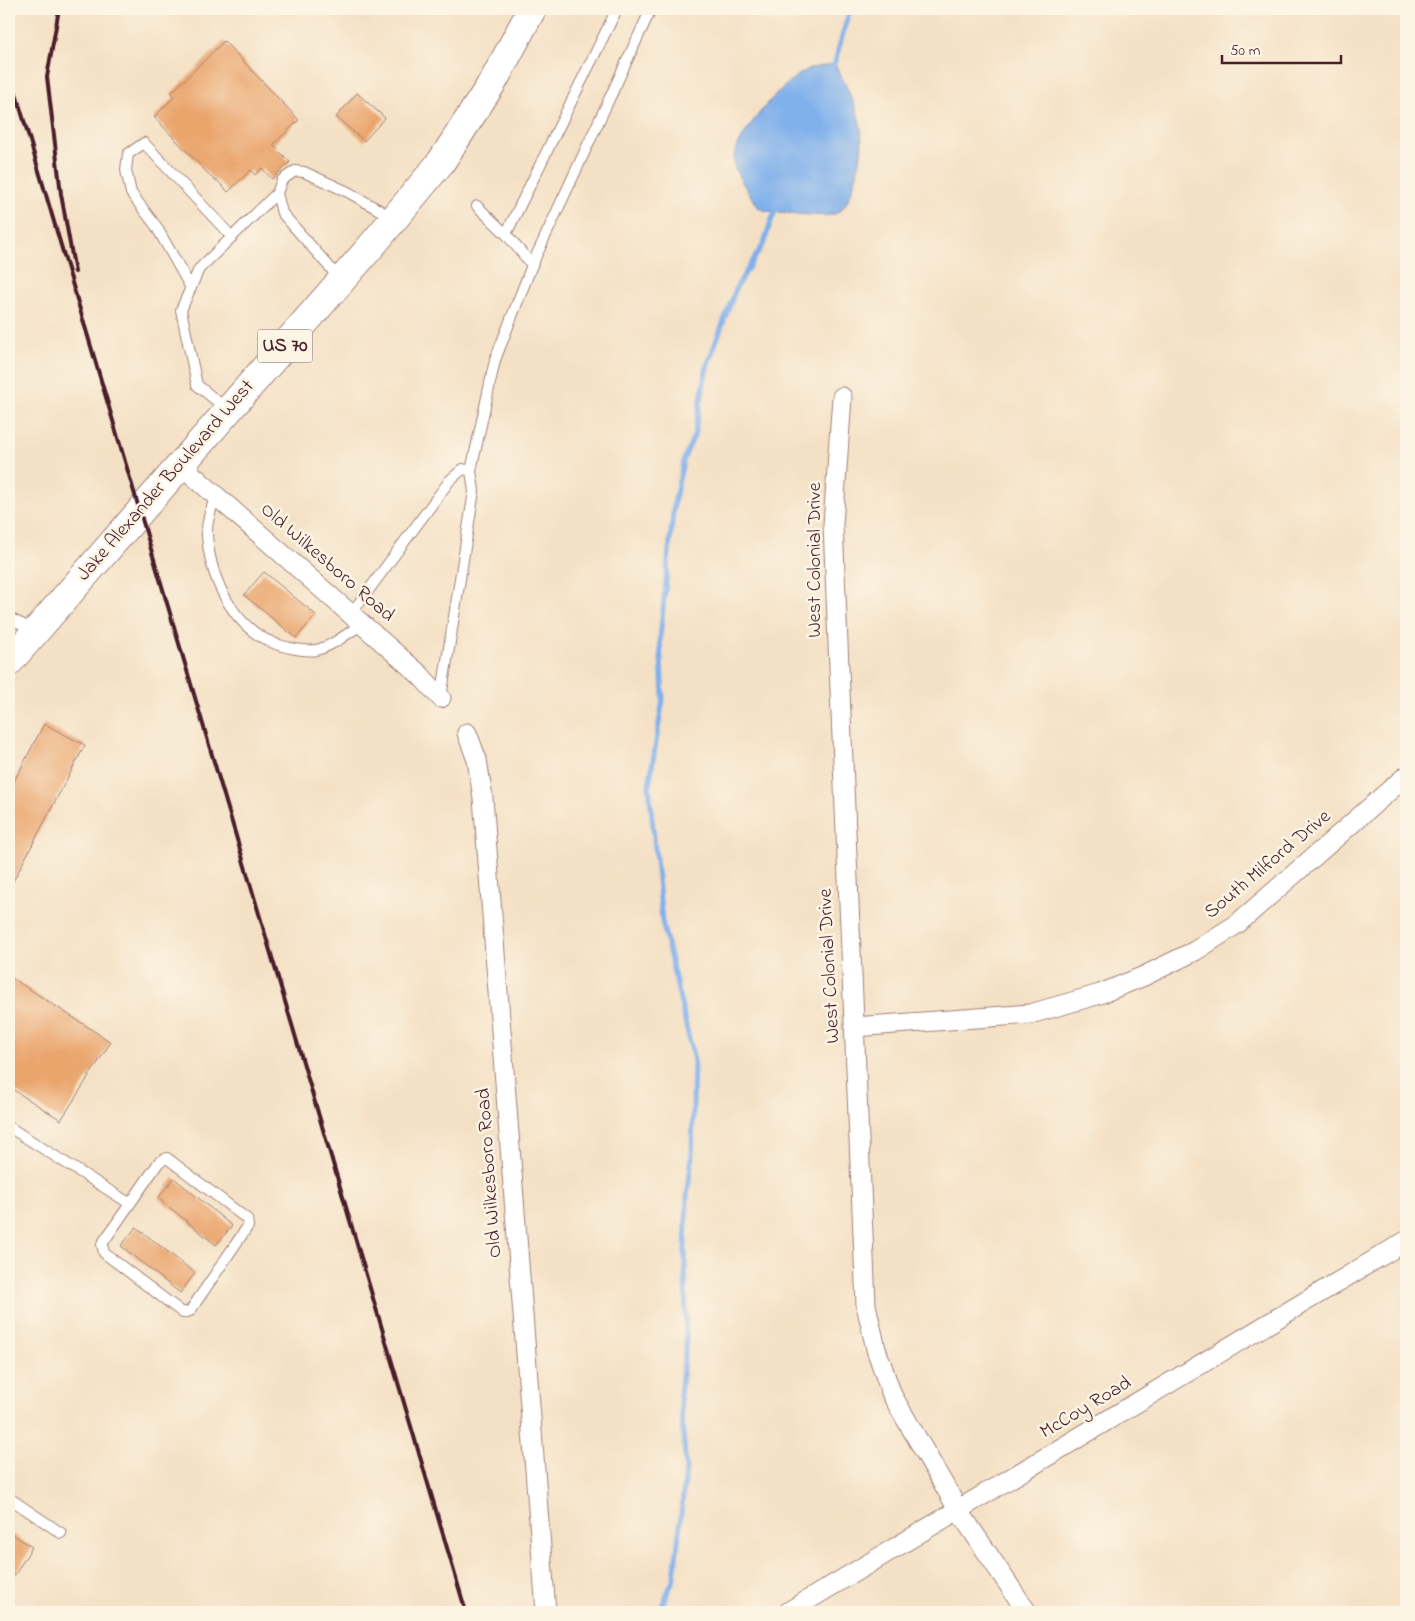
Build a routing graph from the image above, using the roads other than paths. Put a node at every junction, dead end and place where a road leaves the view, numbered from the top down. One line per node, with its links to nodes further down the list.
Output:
1 (532, 9): 6 (highway, Jake Alexander Boulevard West / US 70)
2 (616, 9): 7 (lane)
3 (651, 9): 9 (lane)
4 (277, 193): 6 (lane); 8 (lane); 10 (lane)
5 (478, 206): 7 (lane)
6 (394, 219): 10 (highway, Jake Alexander Boulevard West / US 70)
7 (506, 234): 9 (lane)
8 (232, 237): 11 (lane); 11 (lane)
9 (532, 265): 15 (lane)
10 (342, 280): 13 (highway, Jake Alexander Boulevard West / US 70)
11 (191, 288): 13 (lane)
12 (842, 396): 24 (street, West Colonial Drive)
13 (228, 410): 14 (highway, Jake Alexander Boulevard West / US 70)
14 (181, 465): 16 (street, Old Wilkesboro Road); 19 (highway, Jake Alexander Boulevard West / US 70)
15 (471, 472): 18 (lane); 21 (lane)
16 (216, 496): 18 (street, Old Wilkesboro Road); 18 (lane)
17 (9, 618): 19 (lane)
18 (357, 619): 21 (street, Old Wilkesboro Road)
19 (35, 630): 20 (highway, Jake Alexander Boulevard West / US 70)
20 (9, 662)
21 (441, 698)
22 (467, 733): 31 (street, Old Wilkesboro Road)
23 (1406, 776): 24 (street, South Milford Drive)
24 (855, 1027): 29 (street, West Colonial Drive)
25 (9, 1127): 26 (lane)
26 (129, 1203): 26 (lane)
27 (1406, 1241): 29 (street, McCoy Road)
28 (9, 1498): 30 (lane)
29 (959, 1511): 32 (street, McCoy Road); 33 (street, West Colonial Drive)
30 (61, 1533)
31 (546, 1612)
32 (788, 1612)
33 (1027, 1612)

